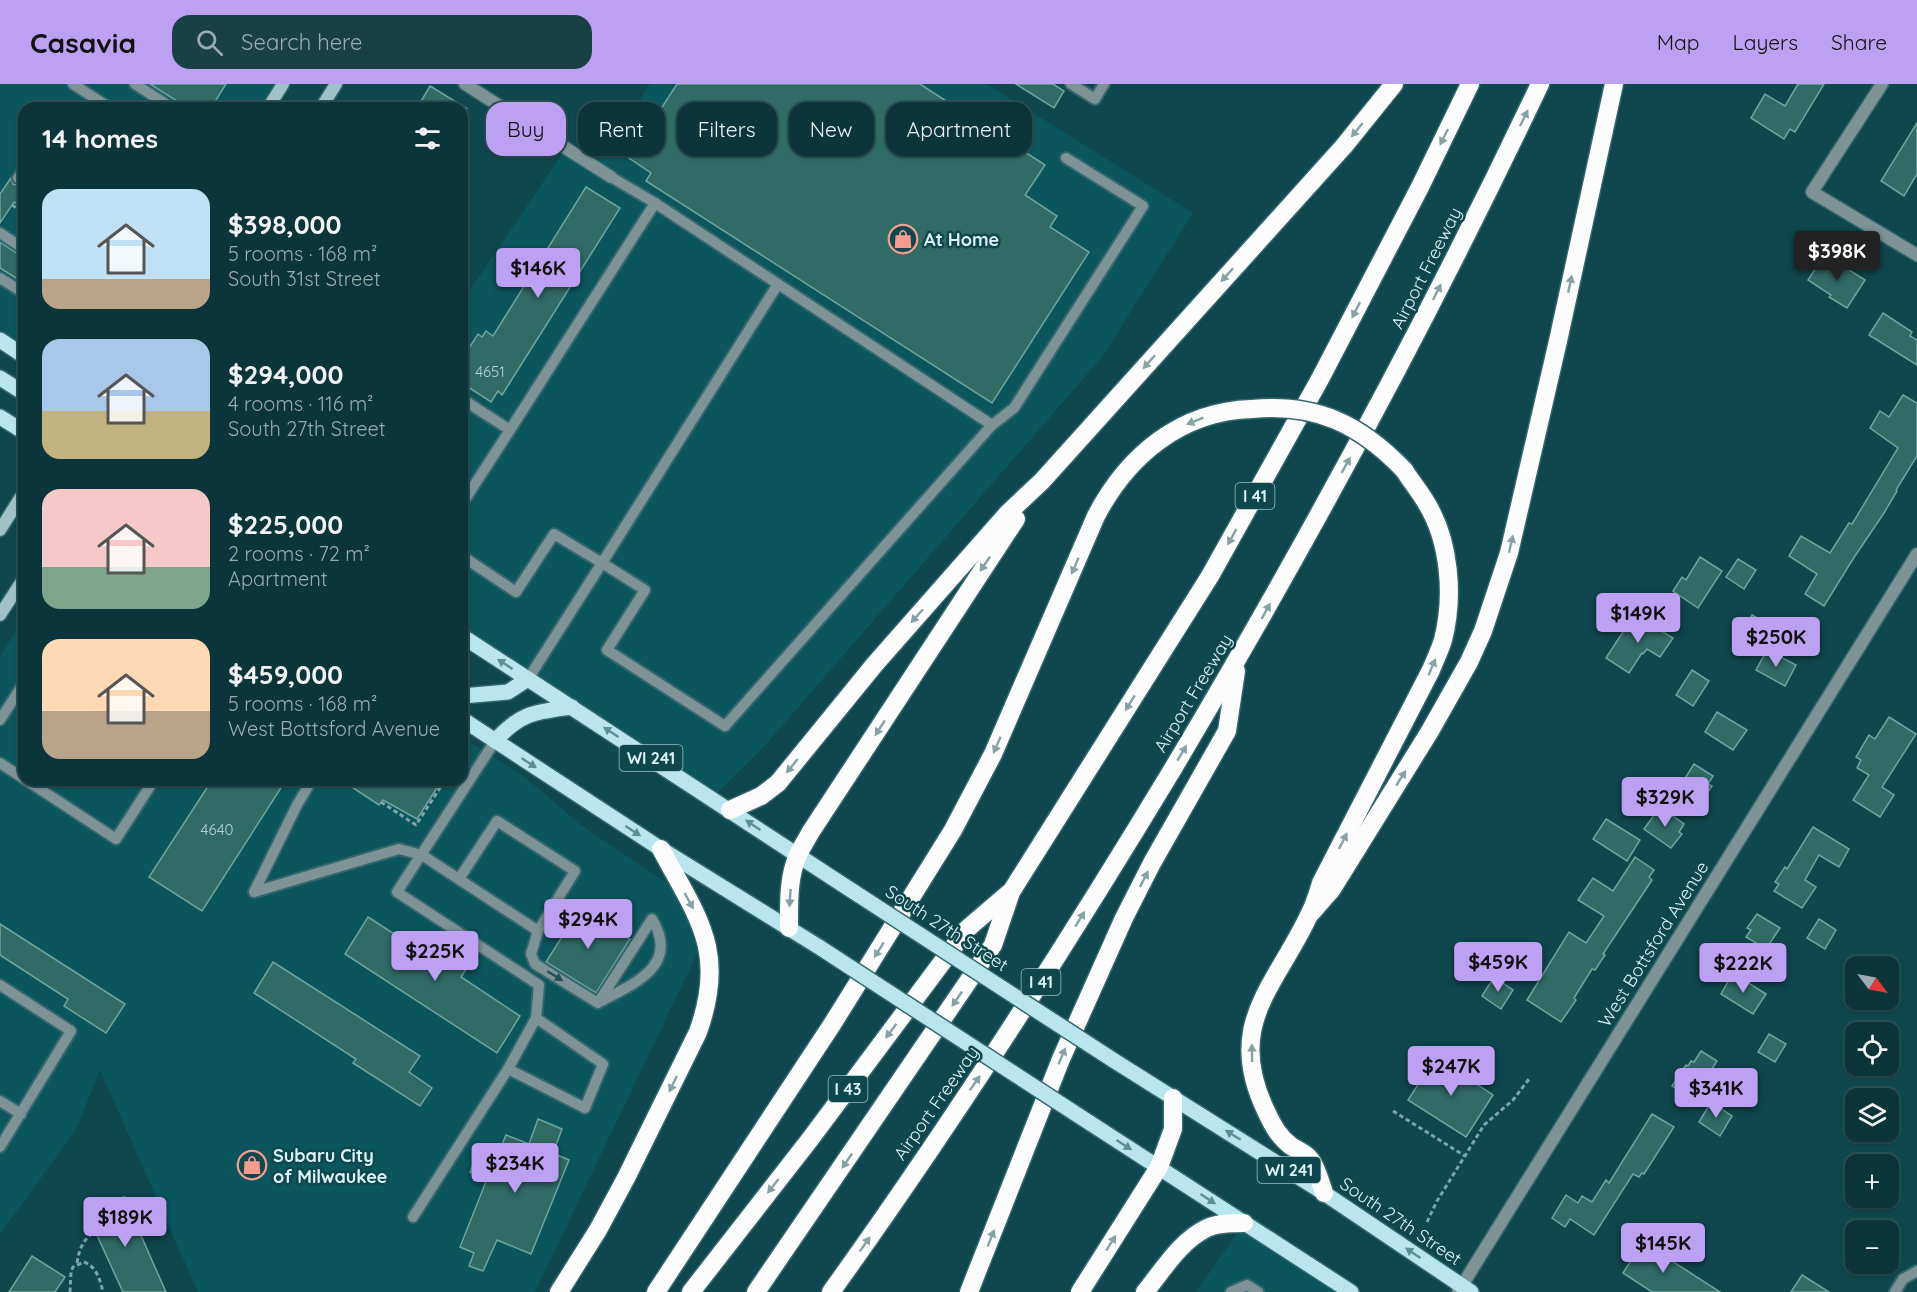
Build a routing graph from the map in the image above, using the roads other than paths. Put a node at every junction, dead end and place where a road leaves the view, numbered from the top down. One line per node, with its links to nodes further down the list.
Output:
1 (73, 84): 13 (lane)
2 (135, 84): 14 (lane)
3 (283, 84): 15 (main road)
4 (336, 84): 16 (main road)
5 (465, 84): 18 (street)
6 (1071, 84): 7 (lane)
7 (1104, 84)
8 (1394, 84): 35 (highway, one-way to 35)
9 (1470, 84): 65 (highway, I 41, one-way to 65)
10 (1540, 84): 45 (highway, Airport Freeway / I 41, one-way to 10)
11 (1614, 84): 66 (highway, one-way to 11)
12 (1882, 84): 22 (street)
13 (102, 102)
14 (163, 102)
15 (272, 102)
16 (325, 102)
17 (1066, 158): 32 (lane)
18 (611, 177): 19 (lane)
19 (655, 203): 24 (lane); 34 (lane)
20 (0, 233): 21 (lane)
21 (18, 245)
22 (1917, 255)
23 (0, 278): 25 (lane)
24 (778, 284): 32 (lane); 41 (lane)
25 (18, 289)
26 (0, 339): 27 (main road)
27 (18, 352)
28 (0, 378): 29 (main road)
29 (18, 389)
30 (468, 403): 34 (lane)
31 (0, 417): 33 (main road)
32 (992, 425): 41 (lane)
33 (18, 428)
34 (510, 430): 36 (lane)
35 (1042, 481): 60 (highway, one-way to 60); 63 (highway, one-way to 63)
36 (468, 495)
37 (18, 502): 38 (main road)
38 (0, 530)
39 (1917, 554): 83 (street, West Bottsford Avenue)
40 (468, 560): 41 (lane)
41 (602, 563): 46 (lane)
42 (18, 587): 43 (main road)
43 (0, 615)
44 (468, 640): 46 (main road, South 27th Street / WI 241, one-way to 44)
45 (1237, 662): 89 (highway, Airport Freeway / I 41, one-way to 45); 90 (highway, one-way to 45)
46 (528, 679): 48 (main road); 49 (main road, South 27th Street / WI 241)
47 (18, 693): 50 (lane)
48 (468, 696)
49 (572, 707): 52 (main road); 60 (main road, South 27th Street / WI 241, one-way to 49)
50 (0, 720)
51 (468, 723): 52 (main road)
52 (495, 741): 55 (lane); 61 (main road, one-way to 61)
53 (0, 763): 54 (lane)
54 (18, 776)
55 (468, 783)
56 (34, 786): 57 (lane)
57 (150, 786)
58 (308, 786): 62 (lane)
59 (466, 786): 62 (lane)
60 (730, 810): 63 (main road, South 27th Street / WI 241, one-way to 60)
61 (661, 849): 67 (main road); 81 (highway, one-way to 81)
62 (422, 855): 64 (lane); 71 (lane)
63 (798, 856): 67 (highway, one-way to 67); 73 (main road, South 27th Street / WI 241, bridge)
64 (459, 879): 68 (lane); 68 (lane)
65 (1011, 892): 87 (highway, I 43, one-way to 87); 88 (highway, I 41, one-way to 88)
66 (1311, 913): 78 (highway, one-way to 66); 86 (highway, one-way to 86, bridge)
67 (789, 928): 77 (main road, one-way to 77, bridge)
68 (538, 931): 70 (lane, one-way to 70)
69 (0, 985): 75 (lane)
70 (598, 1003): 70 (lane)
71 (536, 1018): 72 (lane); 72 (lane)
72 (508, 1070): 79 (lane)
73 (1173, 1098): 77 (highway); 78 (main road, South 27th Street / WI 241, one-way to 73)
74 (0, 1101): 75 (lane)
75 (21, 1114): 76 (lane)
76 (0, 1147)
77 (1159, 1167): 80 (main road, one-way to 80); 91 (highway, one-way to 77)
78 (1324, 1193): 83 (main road, South 27th Street / WI 241, one-way to 78)
79 (413, 1217)
80 (1244, 1223): 92 (highway); 95 (main road)
81 (598, 1230): 84 (highway); 85 (highway)
82 (1917, 1271): 96 (lane)
83 (1464, 1290)
84 (559, 1292)
85 (573, 1292)
86 (656, 1292)
87 (691, 1292)
88 (756, 1292)
89 (831, 1292)
90 (969, 1292)
91 (1080, 1292)
92 (1145, 1292)
93 (1231, 1292): 94 (lane)
94 (1258, 1292)
95 (1351, 1292)
96 (1895, 1292)

